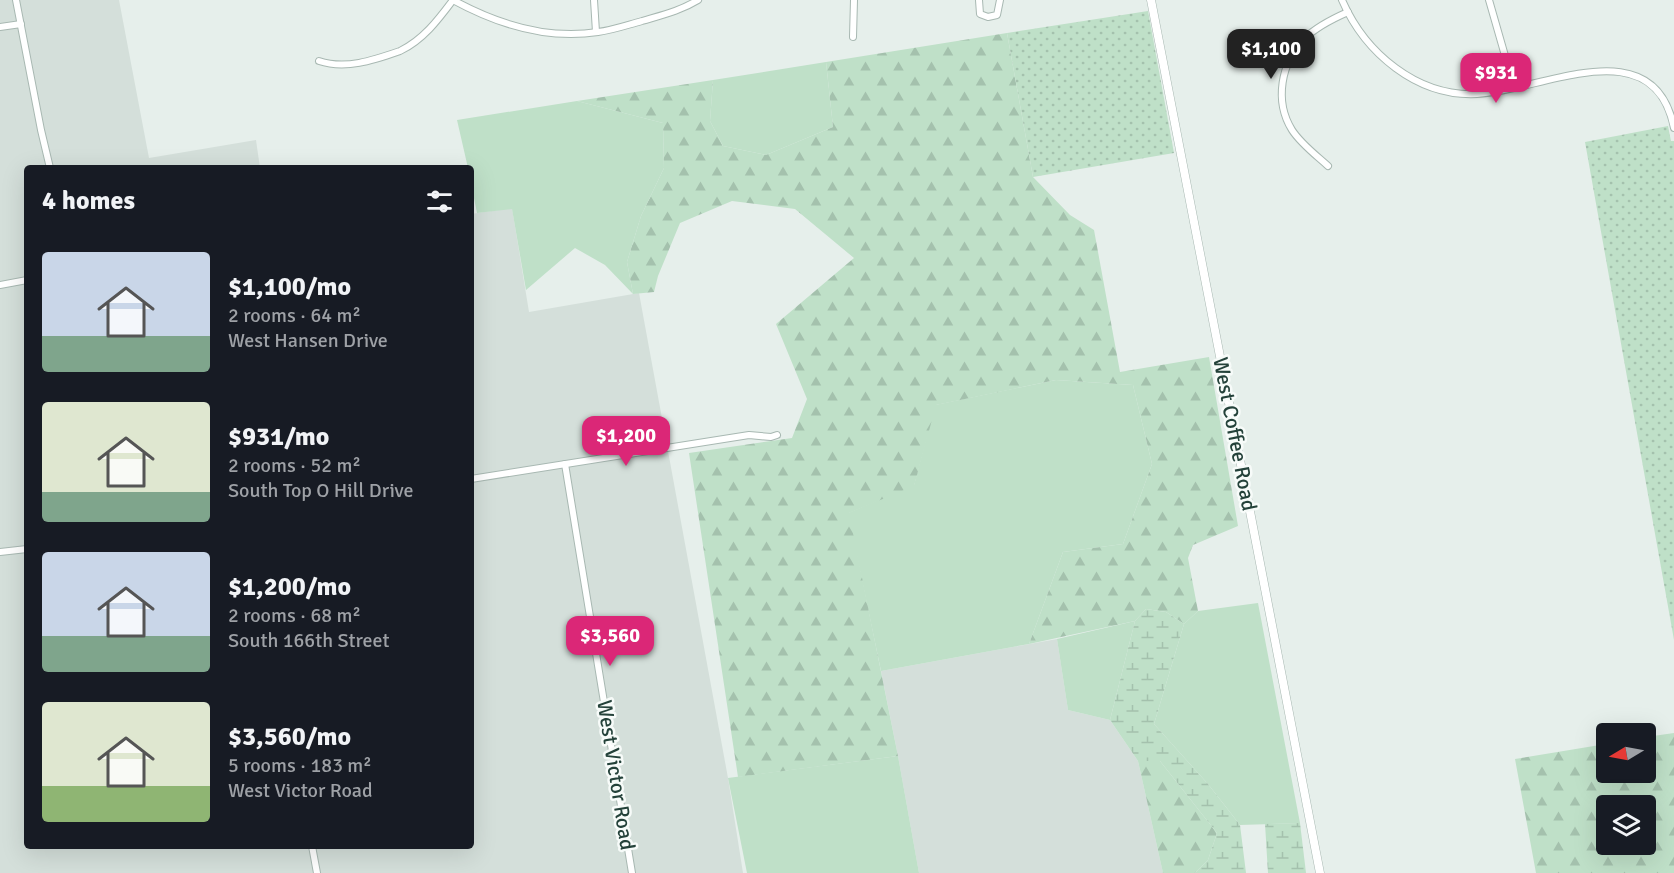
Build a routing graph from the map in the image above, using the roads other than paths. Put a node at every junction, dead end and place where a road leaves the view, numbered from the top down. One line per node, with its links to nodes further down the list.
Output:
1 (16, 0): 12 (street)
2 (453, 0): 14 (street); 16 (street)
3 (594, 0): 14 (street)
4 (698, 0): 14 (street)
5 (854, 0): 15 (street)
6 (979, 0): 7 (street)
7 (1000, 0)
8 (1151, 0): 29 (street, West Coffee Road)
9 (1342, 0): 11 (street)
10 (1489, 0): 17 (street)
11 (1348, 12): 17 (street); 20 (street)
12 (21, 24): 13 (street); 19 (street)
13 (0, 27)
14 (596, 32)
15 (853, 37)
16 (319, 61)
17 (1514, 87): 18 (street)
18 (1674, 128)
19 (49, 165)
20 (1328, 166)
21 (24, 281): 22 (street)
22 (0, 285)
23 (777, 435): 24 (street)
24 (565, 464): 25 (street); 31 (street, West Victor Road)
25 (474, 479)
26 (24, 549): 27 (street)
27 (0, 552)
28 (313, 849): 30 (street)
29 (1318, 871)
30 (317, 873)
31 (632, 873)

